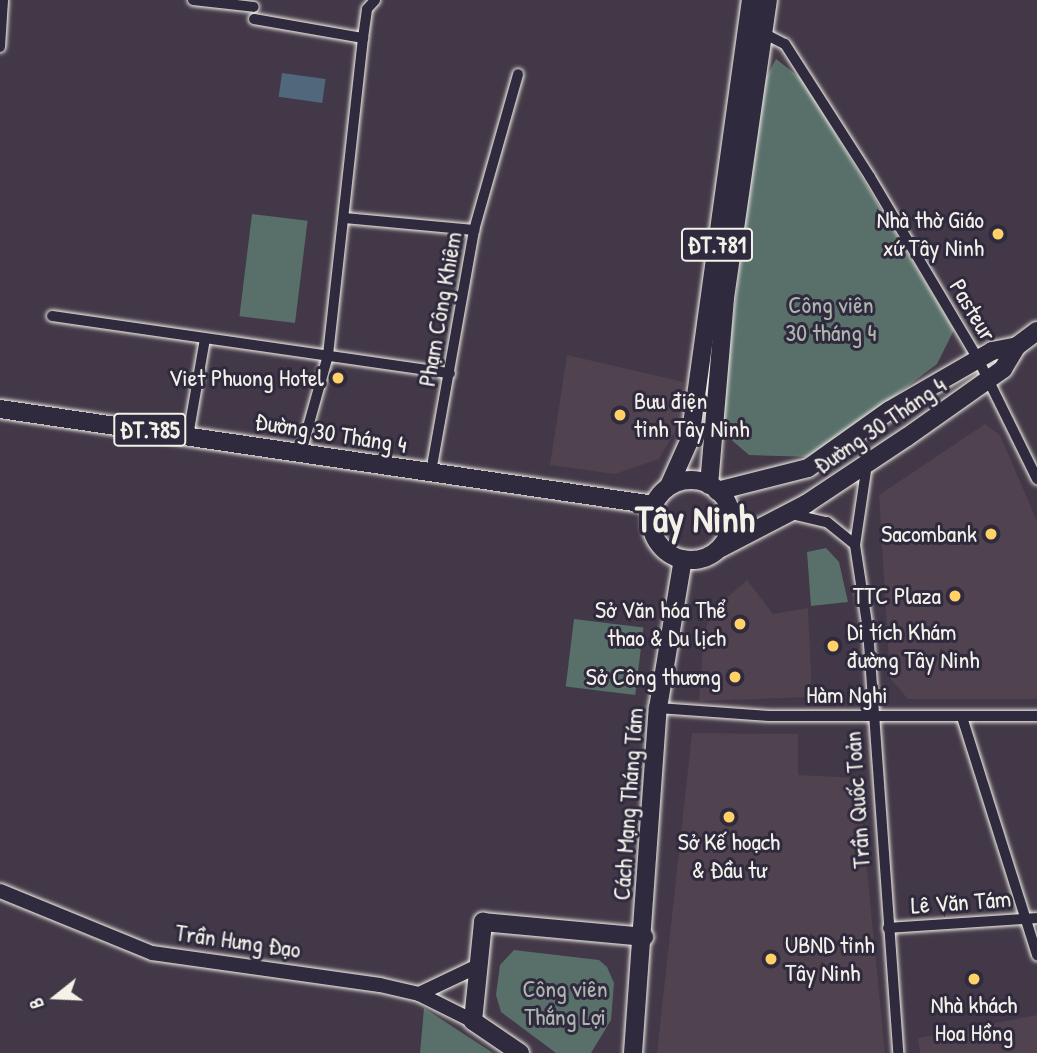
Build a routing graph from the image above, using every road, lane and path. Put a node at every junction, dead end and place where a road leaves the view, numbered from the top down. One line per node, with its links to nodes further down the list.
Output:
1 (3, 0): 10 (street)
2 (193, 0): 6 (street)
3 (375, 0): 9 (street)
4 (751, 0): 8 (main road, ĐT.781)
5 (768, 0): 8 (main road, ĐT.781)
6 (254, 6)
7 (254, 19): 9 (street)
8 (756, 33): 19 (street, Pasteur); 28 (main road, ĐT.781); 29 (main road, ĐT.781)
9 (363, 38): 12 (street)
10 (0, 47)
11 (519, 74): 13 (street, Phạm Công Khiêm)
12 (344, 218): 13 (street); 18 (street)
13 (474, 230): 20 (street, Phạm Công Khiêm)
14 (52, 316): 16 (street)
15 (1037, 331): 17 (main road, Đường 30 Tháng 4)
16 (205, 339): 18 (street); 23 (street)
17 (1017, 346): 19 (main road, Đường 30 Tháng 4); 21 (main road, Đường 30 Tháng 4)
18 (328, 355): 20 (street); 24 (street)
19 (978, 359): 21 (street, Pasteur); 29 (main road, Đường 30 Tháng 4)
20 (450, 373): 26 (street, Phạm Công Khiêm)
21 (989, 380): 25 (main road, Đường 30 Tháng 4); 27 (street, Pasteur)
22 (0, 409): 23 (main road, Đường 30 Tháng 4 / ĐT.785)
23 (188, 436): 24 (main road, Đường 30 Tháng 4 / ĐT.785)
24 (301, 452): 26 (main road, Đường 30 Tháng 4 / ĐT.785)
25 (867, 464): 31 (main road, Đường 30 Tháng 4); 32 (street, Trần Quốc Toản)
26 (431, 472): 30 (main road, Đường 30 Tháng 4 / ĐT.785)
27 (1037, 480)
28 (669, 486): 29 (main road); 30 (main road)
29 (713, 488): 33 (main road)
30 (654, 505): 34 (main road)
31 (789, 513): 32 (street); 33 (main road, Đường 30 Tháng 4)
32 (855, 545): 36 (street, Trần Quốc Toản)
33 (721, 548): 34 (main road)
34 (683, 559): 35 (main road, Cách Mạng Tháng Tám)
35 (657, 708): 36 (street, Hàm Nghi); 42 (main road, Cách Mạng Tháng Tám)
36 (872, 716): 38 (street, Hàm Nghi); 41 (street, Trần Quốc Toản)
37 (1037, 716): 38 (street, Hàm Nghi)
38 (962, 717): 40 (street)
39 (0, 891): 45 (street, Trần Hưng Đạo)
40 (1032, 918): 41 (street, Lê Văn Tám); 43 (street)
41 (888, 928): 49 (street, Trần Quốc Toản)
42 (644, 937): 44 (main road); 48 (main road, Cách Mạng Tháng Tám)
43 (1037, 954)
44 (478, 966): 45 (street); 46 (main road)
45 (419, 994): 46 (street, Trần Hưng Đạo)
46 (473, 1021): 47 (main road, Trần Hưng Đạo)
47 (520, 1053)
48 (633, 1053)
49 (898, 1053)

